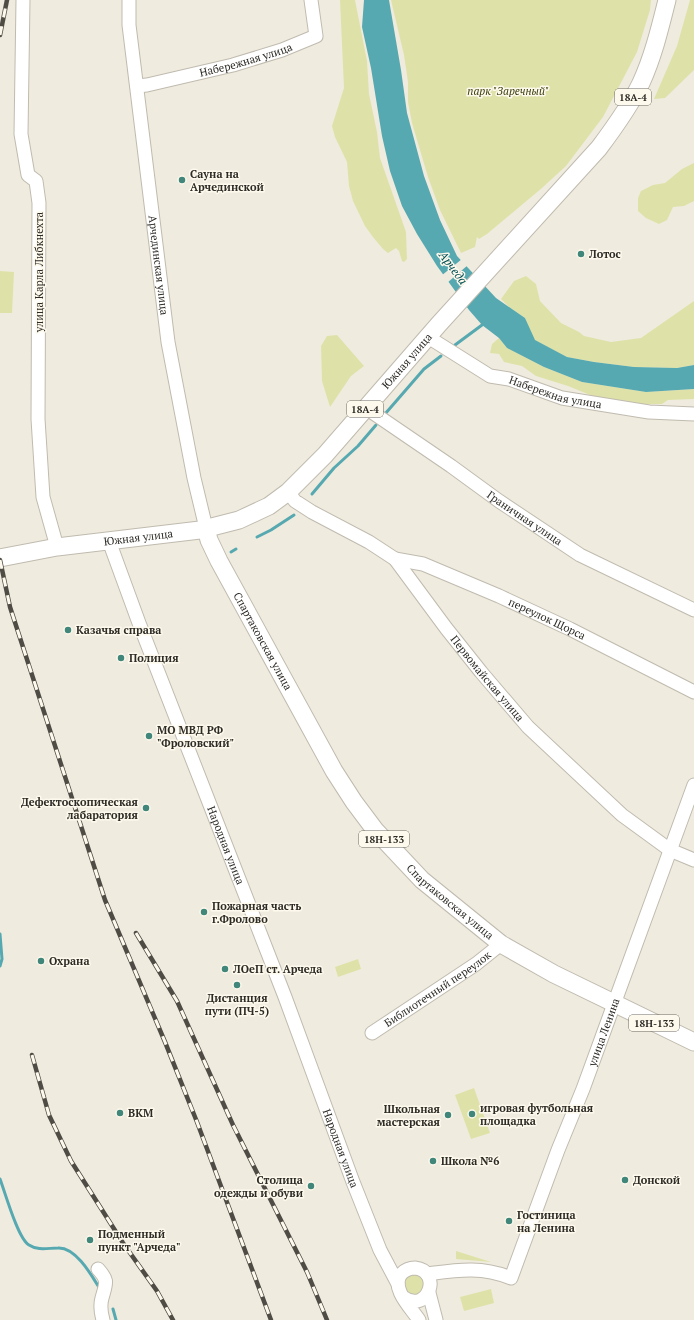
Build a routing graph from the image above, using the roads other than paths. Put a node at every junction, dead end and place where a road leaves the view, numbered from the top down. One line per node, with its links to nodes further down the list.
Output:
1 (23, 0): 12 (street, улица Карла Либкнехта)
2 (129, 0): 5 (street, Арчединская улица)
3 (311, 0): 5 (street, Набережная улица)
4 (667, 0): 6 (main road, Южная улица / 18А-4)
5 (137, 86): 10 (street, Арчединская улица)
6 (428, 338): 7 (main road, Южная улица / 18А-4); 8 (street, Набережная улица)
7 (366, 408): 9 (main road, Южная улица / 18А-4); 15 (street, Граничная улица)
8 (694, 414)
9 (288, 492): 10 (main road, Южная улица / 18А-4); 14 (street, Первомайская улица)
10 (206, 528): 11 (main road, Южная улица / 18А-4); 20 (main road, Спартаковская улица / 18Н-133)
11 (109, 541): 12 (main road, Южная улица / 18А-4); 24 (street, Народная улица)
12 (57, 547): 13 (main road, Южная улица / 18А-4)
13 (0, 558)
14 (395, 559): 16 (street, переулок Щорса); 18 (street, Первомайская улица)
15 (694, 610)
16 (694, 692)
17 (694, 785): 18 (street, улица Ленина)
18 (670, 850): 19 (street, Первомайская улица); 21 (street, улица Ленина)
19 (694, 860)
20 (501, 944): 21 (main road, Спартаковская улица / 18Н-133); 22 (street, Библиотечный переулок)
21 (613, 1004): 23 (main road, Спартаковская улица / 18Н-133); 27 (street, улица Ленина)
22 (372, 1033)
23 (694, 1042)
24 (380, 1250): 25 (street); 28 (street, Народная улица)
25 (413, 1268): 27 (street); 28 (street)
26 (98, 1269): 31 (street)
27 (427, 1274): 29 (street)
28 (398, 1284): 30 (street)
29 (429, 1293): 30 (street); 33 (street)
30 (403, 1297): 32 (street)
31 (103, 1320)
32 (419, 1320)
33 (436, 1320)

